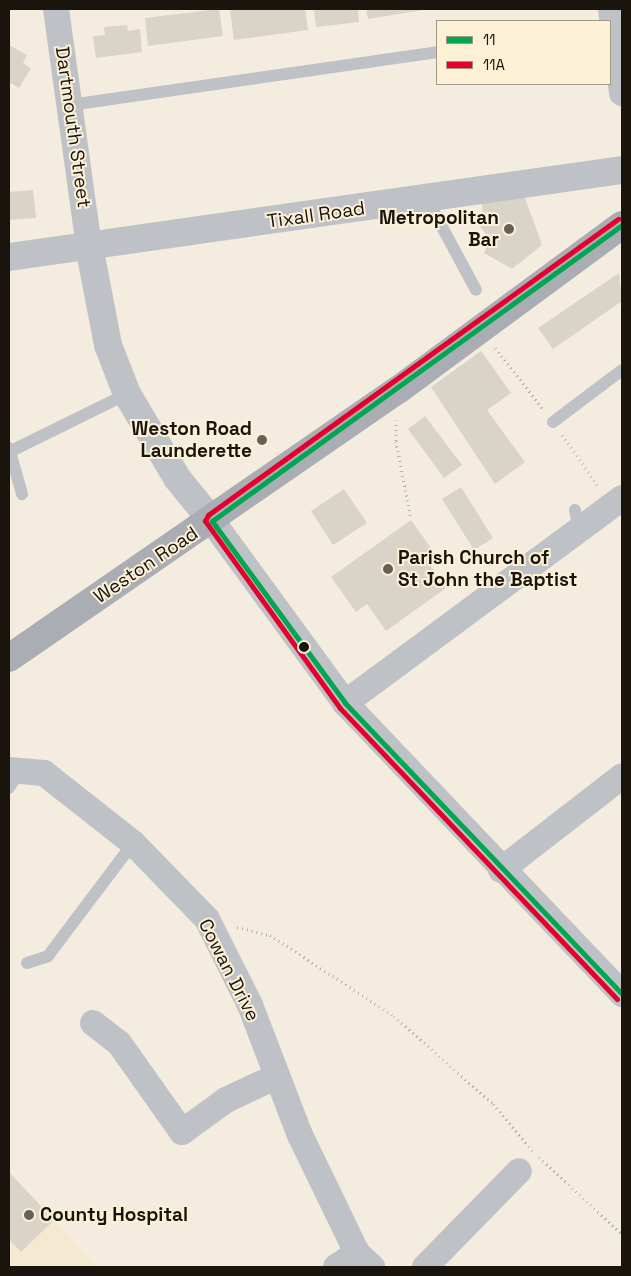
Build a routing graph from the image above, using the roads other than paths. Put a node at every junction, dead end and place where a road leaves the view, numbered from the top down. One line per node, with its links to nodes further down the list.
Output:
1 (56, 9): 5 (street, Dartmouth Street)
2 (611, 21): 4 (street)
3 (436, 52): 5 (lane)
4 (622, 92)
5 (70, 105): 9 (street, Dartmouth Street)
6 (622, 170): 7 (street, Tixall Road)
7 (427, 200): 9 (street, Tixall Road); 11 (lane)
8 (622, 225): 18 (highway, Weston Road)
9 (89, 246): 10 (street, Tixall Road); 13 (street)
10 (9, 257)
11 (476, 290)
12 (622, 370): 14 (lane)
13 (127, 394): 15 (lane); 18 (street)
14 (553, 422)
15 (9, 450): 16 (lane)
16 (22, 494)
17 (622, 498): 20 (street)
18 (212, 520): 19 (highway, Weston Road); 20 (street)
19 (9, 658)
20 (344, 703): 24 (street)
21 (12, 776): 23 (street, Cowan Drive)
22 (622, 776): 24 (street)
23 (133, 843): 25 (lane); 28 (street, Cowan Drive)
24 (502, 870): 26 (street)
25 (27, 963)
26 (622, 994)
27 (92, 1023): 28 (street)
28 (277, 1076): 30 (street, Cowan Drive)
29 (519, 1171): 31 (street)
30 (355, 1263)
31 (425, 1267)

